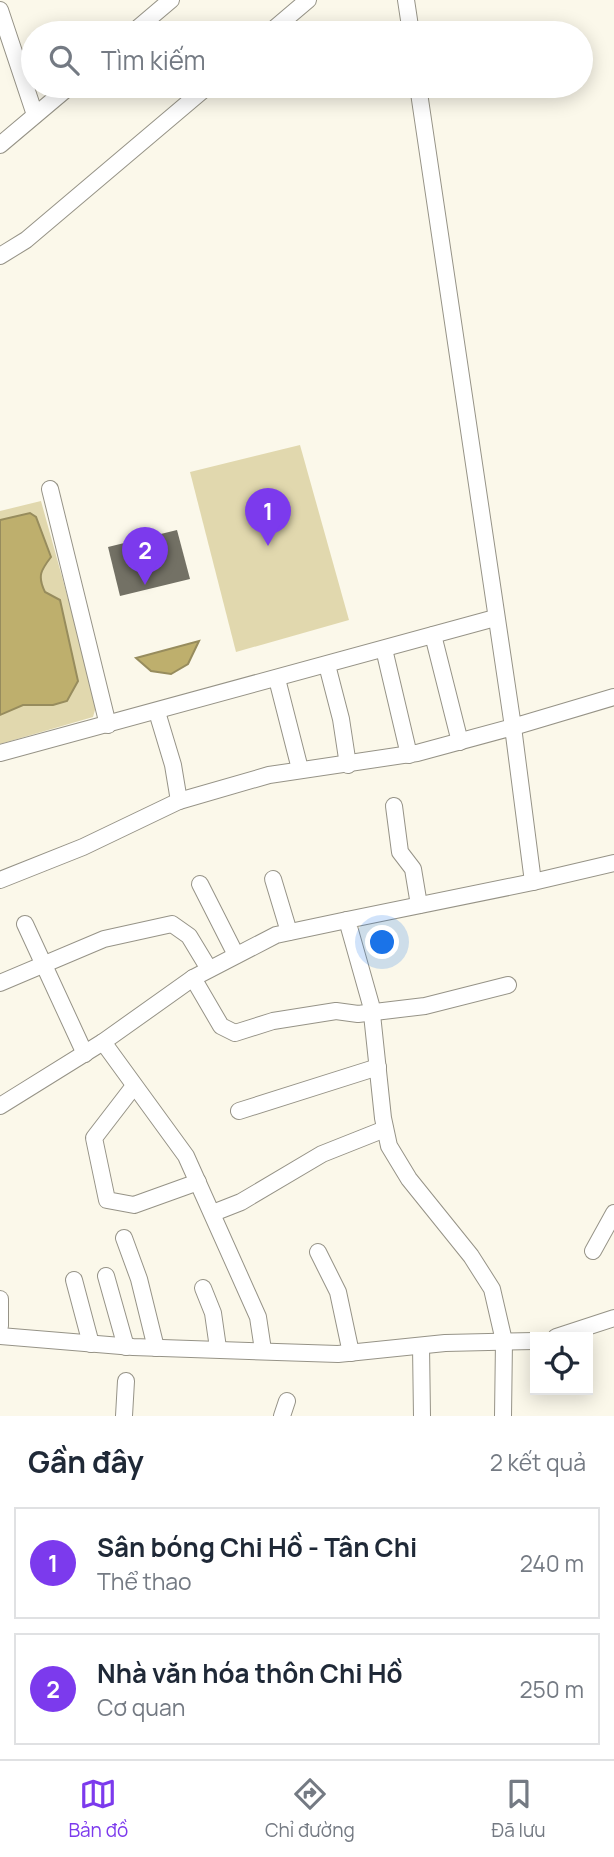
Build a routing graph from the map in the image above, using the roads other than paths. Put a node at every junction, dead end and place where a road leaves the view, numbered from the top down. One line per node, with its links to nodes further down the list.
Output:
1 (171, 0): 5 (street)
2 (308, 0): 6 (street)
3 (406, 0): 7 (street)
4 (0, 10): 8 (street)
5 (146, 21)
6 (283, 21)
7 (409, 21)
8 (21, 73)
9 (29, 98): 13 (street)
10 (56, 98): 13 (street)
11 (194, 98): 15 (street)
12 (420, 98): 17 (street)
13 (35, 115): 14 (street)
14 (0, 145)
15 (0, 256)
16 (50, 489): 24 (street)
17 (495, 618): 18 (street); 25 (street)
18 (433, 635): 19 (street); 26 (street)
19 (384, 649): 20 (street); 28 (street)
20 (327, 665): 21 (street); 29 (street)
21 (277, 679): 23 (street); 30 (street)
22 (614, 697): 25 (street)
23 (157, 712): 24 (street); 31 (street)
24 (108, 725): 27 (street)
25 (513, 727): 26 (street); 36 (street)
26 (460, 742): 28 (street)
27 (0, 754)
28 (409, 755): 29 (street)
29 (348, 765): 30 (street)
30 (300, 769): 31 (street)
31 (179, 801): 35 (street)
32 (394, 806): 38 (street)
33 (614, 863): 36 (street)
34 (273, 879): 41 (street)
35 (0, 880)
36 (533, 882): 38 (street)
37 (200, 884): 42 (street)
38 (419, 905): 39 (street)
39 (347, 920): 41 (street); 48 (street)
40 (25, 924): 43 (street)
41 (289, 932): 42 (street)
42 (236, 956): 44 (street)
43 (44, 965): 44 (street); 46 (street); 50 (street)
44 (209, 969): 45 (street)
45 (193, 978): 48 (street); 49 (street)
46 (0, 983)
47 (508, 985): 48 (street)
48 (372, 1013): 51 (street)
49 (103, 1042): 50 (street); 52 (street)
50 (85, 1054): 53 (street)
51 (378, 1067): 54 (street); 55 (street)
52 (134, 1086): 56 (street); 56 (street)
53 (0, 1106)
54 (239, 1111)
55 (385, 1129): 57 (street); 71 (street)
56 (198, 1182): 57 (street)
57 (213, 1213): 77 (street)
58 (614, 1213): 60 (street)
59 (124, 1238): 75 (street)
60 (593, 1251)
61 (318, 1252): 78 (street)
62 (106, 1276): 74 (street)
63 (74, 1280): 72 (street)
64 (203, 1288): 76 (street)
65 (0, 1299): 67 (street)
66 (614, 1318): 68 (street)
67 (0, 1326)
68 (571, 1332)
69 (0, 1336): 72 (street)
70 (530, 1341): 71 (street)
71 (504, 1342): 73 (street); 82 (street)
72 (91, 1344): 74 (street)
73 (421, 1346): 78 (street); 81 (street)
74 (126, 1347): 75 (street)
75 (156, 1348): 76 (street)
76 (218, 1348): 77 (street)
77 (263, 1350): 78 (street)
78 (351, 1353)
79 (126, 1381): 80 (street)
80 (124, 1416)
81 (422, 1416)
82 (503, 1416)

